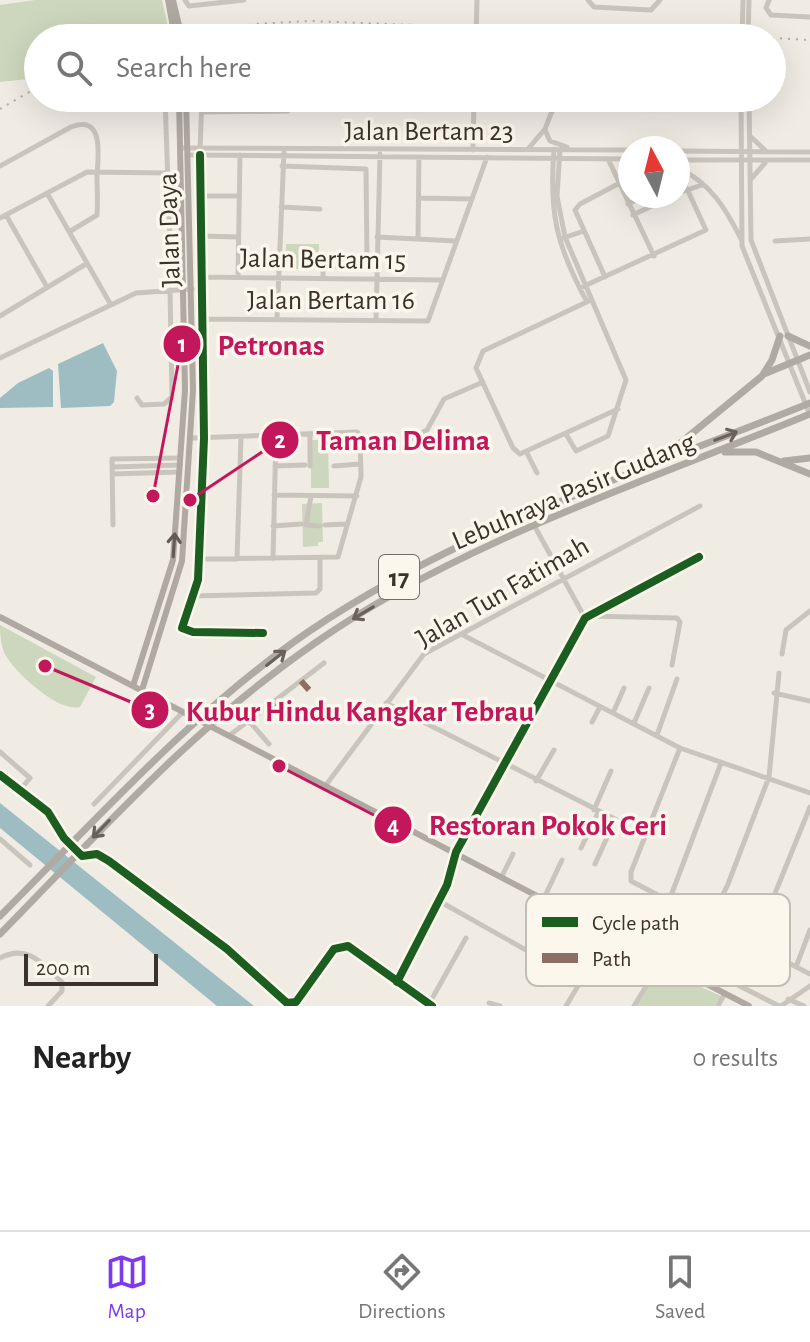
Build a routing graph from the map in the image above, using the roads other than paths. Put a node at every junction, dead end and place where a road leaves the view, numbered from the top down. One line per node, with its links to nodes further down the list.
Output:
1 (171, 0): 12 (main road)
2 (185, 0): 9 (street)
3 (244, 0): 9 (street)
4 (477, 0): 13 (street)
5 (660, 0): 10 (street)
6 (743, 0): 14 (street)
7 (749, 0): 15 (street)
8 (769, 0): 11 (street)
9 (231, 1)
10 (588, 2)
11 (810, 17)
12 (176, 22)
13 (477, 24)
14 (745, 24)
15 (745, 24)
16 (166, 112): 57 (street)
17 (180, 112): 32 (main road, Jalan Daya)
18 (185, 112): 32 (main road, Jalan Daya)
19 (202, 112): 33 (street)
20 (474, 112): 30 (street)
21 (552, 112): 24 (street)
22 (741, 112): 26 (street)
23 (749, 112): 25 (street)
24 (545, 129): 27 (street); 29 (street)
25 (750, 136): 40 (street); 41 (street)
26 (741, 139): 38 (street); 39 (street)
27 (527, 149): 28 (street, Jalan Bertam 23); 30 (street, Jalan Bertam 23)
28 (557, 149): 29 (street, Jalan Bertam 23); 45 (street)
29 (571, 149): 31 (street, Jalan Bertam 23)
30 (473, 150): 37 (street, Jalan Bertam 23)
31 (618, 150)
32 (184, 152): 33 (street, Jalan Bertam 23); 101 (main road, Jalan Daya)
33 (200, 152): 36 (street, Jalan Bertam 23); 42 (street, Jalan Bertam 23); 68 (street)
34 (690, 152): 38 (street)
35 (810, 152): 41 (street)
36 (283, 153): 37 (street, Jalan Bertam 23); 42 (street, Jalan Bertam 23); 55 (street)
37 (380, 153): 43 (street, Jalan Bertam 23); 60 (street)
38 (726, 153): 39 (street)
39 (740, 153): 40 (street); 51 (street)
40 (750, 154): 41 (street); 52 (street)
41 (768, 154)
42 (240, 155): 69 (street)
43 (419, 157): 44 (street, Jalan Bertam 23); 70 (street)
44 (487, 157): 45 (street, Jalan Bertam 23); 71 (street, Jalan Bertam 16)
45 (556, 159): 46 (street, Jalan Bertam 23); 83 (street)
46 (608, 159): 47 (street, Jalan Bertam 23); 63 (street)
47 (618, 159)
48 (690, 160): 50 (street)
49 (810, 160): 53 (street)
50 (728, 162): 51 (street); 61 (street)
51 (740, 162): 52 (street); 61 (street)
52 (750, 162): 53 (street); 62 (street)
53 (765, 162): 62 (street)
54 (0, 166): 56 (street)
55 (282, 166): 59 (street); 72 (street)
56 (97, 171): 57 (street); 66 (street); 79 (street)
57 (168, 173): 91 (street)
58 (690, 176): 65 (street)
59 (368, 179): 60 (street); 92 (street)
60 (378, 179): 82 (street)
61 (740, 182): 86 (street)
62 (750, 182): 109 (street)
63 (618, 184): 78 (street)
64 (690, 188): 65 (street)
65 (710, 190): 86 (street)
66 (47, 193): 77 (street); 79 (street)
67 (690, 195): 89 (street)
68 (201, 196): 69 (street); 80 (street)
69 (239, 196): 81 (street)
70 (419, 198): 71 (street); 84 (street)
71 (471, 199): 87 (street, Jalan Bertam 16)
72 (281, 207): 75 (street); 95 (street)
73 (630, 208): 76 (street)
74 (647, 208): 76 (street)
75 (320, 209)
76 (633, 215): 89 (street)
77 (3, 216): 99 (street)
78 (584, 231): 83 (street); 96 (street)
79 (69, 232): 90 (street)
80 (202, 236): 81 (street); 93 (street)
81 (238, 237): 94 (street)
82 (377, 237): 84 (street); 97 (street)
83 (562, 238): 100 (street)
84 (418, 239): 87 (street)
85 (810, 239): 88 (street)
86 (741, 240): 109 (street)
87 (456, 241): 98 (street, Jalan Bertam 16)
88 (775, 241)
89 (654, 256): 96 (street)
90 (86, 264): 99 (street); 104 (street)
91 (171, 270)
92 (323, 276): 95 (street, Jalan Bertam 15); 97 (street, Jalan Bertam 15)
93 (204, 277): 94 (street, Jalan Bertam 15); 107 (street)
94 (238, 277): 95 (street, Jalan Bertam 15)
95 (279, 277): 106 (street)
96 (605, 277): 100 (street)
97 (376, 278): 98 (street, Jalan Bertam 15); 108 (street)
98 (442, 280): 108 (street, Jalan Bertam 16)
99 (47, 287): 105 (street)
100 (583, 287): 103 (street)
101 (188, 289): 102 (street); 125 (main road, Jalan Daya); 134 (main road, Jalan Daya)
102 (170, 290): 104 (street); 117 (street)
103 (590, 302): 115 (street); 119 (street)
104 (111, 305): 112 (street)
105 (0, 316)
106 (277, 318): 107 (street, Jalan Bertam 16); 108 (street, Jalan Bertam 16)
107 (204, 319): 126 (street)
108 (376, 320)
109 (784, 336): 110 (highway); 113 (street); 114 (highway)
110 (810, 346)
111 (810, 355): 113 (highway)
112 (0, 358)
113 (794, 360): 114 (highway); 116 (street); 120 (street)
114 (762, 376): 133 (highway)
115 (483, 382): 127 (street); 128 (street)
116 (810, 392)
117 (137, 398)
118 (810, 403): 133 (highway, Lebuhraya Pasir Gudang / 17, one-way to 118)
119 (618, 409): 122 (street); 122 (street)
120 (810, 414): 129 (highway, Lebuhraya Pasir Gudang / 17)
121 (310, 434): 123 (street); 132 (street); 135 (street)
122 (566, 434): 128 (street)
123 (276, 435): 124 (street); 135 (street)
124 (241, 437): 126 (street); 153 (street)
125 (191, 438): 126 (street); 157 (main road, Jalan Daya)
126 (204, 438): 151 (street)
127 (409, 440)
128 (527, 453): 138 (street)
129 (715, 453): 131 (highway); 148 (highway, Lebuhraya Pasir Gudang / 17)
130 (810, 458): 131 (highway)
131 (783, 461): 139 (highway)
132 (360, 464): 136 (street); 142 (street)
133 (653, 464): 181 (highway, Lebuhraya Pasir Gudang / 17, one-way to 133)
134 (180, 465): 137 (street); 137 (street); 155 (main road, Jalan Daya, one-way to 134)
135 (275, 466): 140 (street)
136 (334, 466)
137 (112, 470): 146 (street)
138 (537, 473)
139 (810, 474)
140 (274, 495): 141 (street); 147 (street)
141 (311, 495): 142 (street); 145 (street)
142 (357, 496): 145 (street)
143 (700, 506): 154 (street, Jalan Tun Fatimah)
144 (301, 524): 147 (street)
145 (347, 524): 150 (street)
146 (113, 525)
147 (273, 526): 152 (street)
148 (535, 527): 154 (street); 181 (highway, Lebuhraya Pasir Gudang / 17, one-way to 181)
149 (699, 557): 160 (street)
150 (320, 558): 152 (street); 156 (street)
151 (199, 559): 153 (street); 156 (street)
152 (273, 559): 153 (street)
153 (236, 560)
154 (563, 577): 160 (street); 162 (street, Jalan Tun Fatimah)
155 (165, 594): 157 (main road); 166 (main road, Jalan Daya)
156 (192, 596): 161 (street)
157 (171, 603): 168 (main road, Jalan Daya)
158 (810, 611): 163 (street)
159 (0, 617): 169 (main road)
160 (587, 617): 165 (street); 171 (street)
161 (263, 633)
162 (461, 634): 171 (street); 179 (street, Jalan Tun Fatimah)
163 (782, 654)
164 (324, 663): 184 (street)
165 (672, 665)
166 (138, 672): 169 (main road); 172 (main road, Jalan Daya)
167 (779, 673): 176 (street)
168 (147, 677): 175 (main road, Jalan Daya); 177 (main road)
169 (119, 678): 172 (main road)
170 (677, 679): 189 (street)
171 (551, 681): 180 (street); 195 (street)
172 (133, 686): 175 (main road)
173 (624, 688): 183 (street)
174 (649, 688): 186 (street)
175 (142, 690): 177 (main road)
176 (774, 693): 178 (street); 198 (street)
177 (160, 699): 182 (main road)
178 (810, 701)
179 (386, 703): 195 (street); 200 (street, Jalan Tun Fatimah)
180 (600, 707): 183 (street); 185 (street)
181 (217, 710): 187 (highway, Lebuhraya Pasir Gudang / 17)
182 (183, 711): 188 (main road); 203 (street)
183 (613, 713): 186 (street)
184 (249, 721): 188 (street); 190 (street)
185 (592, 722)
186 (634, 723): 189 (street)
187 (192, 732): 221 (highway, Lebuhraya Pasir Gudang / 17); 223 (highway, Lebuhraya Pasir Gudang / 17, one-way to 223)
188 (230, 735): 200 (main road)
189 (657, 735): 191 (street)
190 (269, 744)
191 (680, 748): 194 (street); 216 (street)
192 (554, 750): 199 (street)
193 (0, 752): 201 (street)
194 (721, 763): 198 (street); 217 (street)
195 (504, 766): 199 (street); 208 (street)
196 (611, 771): 205 (street)
197 (0, 775): 201 (street)
198 (769, 777): 202 (street); 218 (street)
199 (536, 781): 205 (street)
200 (326, 785): 208 (main road)
201 (20, 790): 230 (street)
202 (809, 791)
203 (94, 804)
204 (810, 807): 219 (street)
205 (596, 812): 207 (street); 211 (street)
206 (0, 839): 212 (street)
207 (581, 848)
208 (456, 852): 213 (main road); 220 (street)
209 (513, 854): 213 (street)
210 (562, 860): 215 (street)
211 (595, 864)
212 (30, 865)
213 (502, 876): 214 (main road)
214 (536, 894)
215 (546, 894)
216 (657, 894)
217 (672, 894)
218 (722, 894)
219 (775, 894)
220 (439, 901): 225 (street); 230 (street)
221 (0, 916)
222 (810, 930): 228 (street)
223 (1, 935)
224 (466, 938): 240 (street)
225 (526, 950)
226 (0, 958): 242 (street)
227 (790, 964): 228 (street)
228 (796, 967): 229 (street)
229 (807, 973)
230 (397, 982): 240 (street)
231 (578, 986): 244 (street)
232 (646, 986): 245 (street)
233 (713, 986): 236 (main road)
234 (740, 986): 241 (street)
235 (810, 986): 237 (street)
236 (725, 992): 238 (main road); 246 (street)
237 (788, 999): 241 (street); 249 (street)
238 (741, 1000): 247 (main road); 248 (main road)
239 (489, 1003): 243 (street)
240 (430, 1005)
241 (777, 1005)
242 (48, 1006)
243 (500, 1006)
244 (566, 1006)
245 (634, 1006)
246 (718, 1006)
247 (749, 1006)
248 (759, 1006)
249 (804, 1006)

